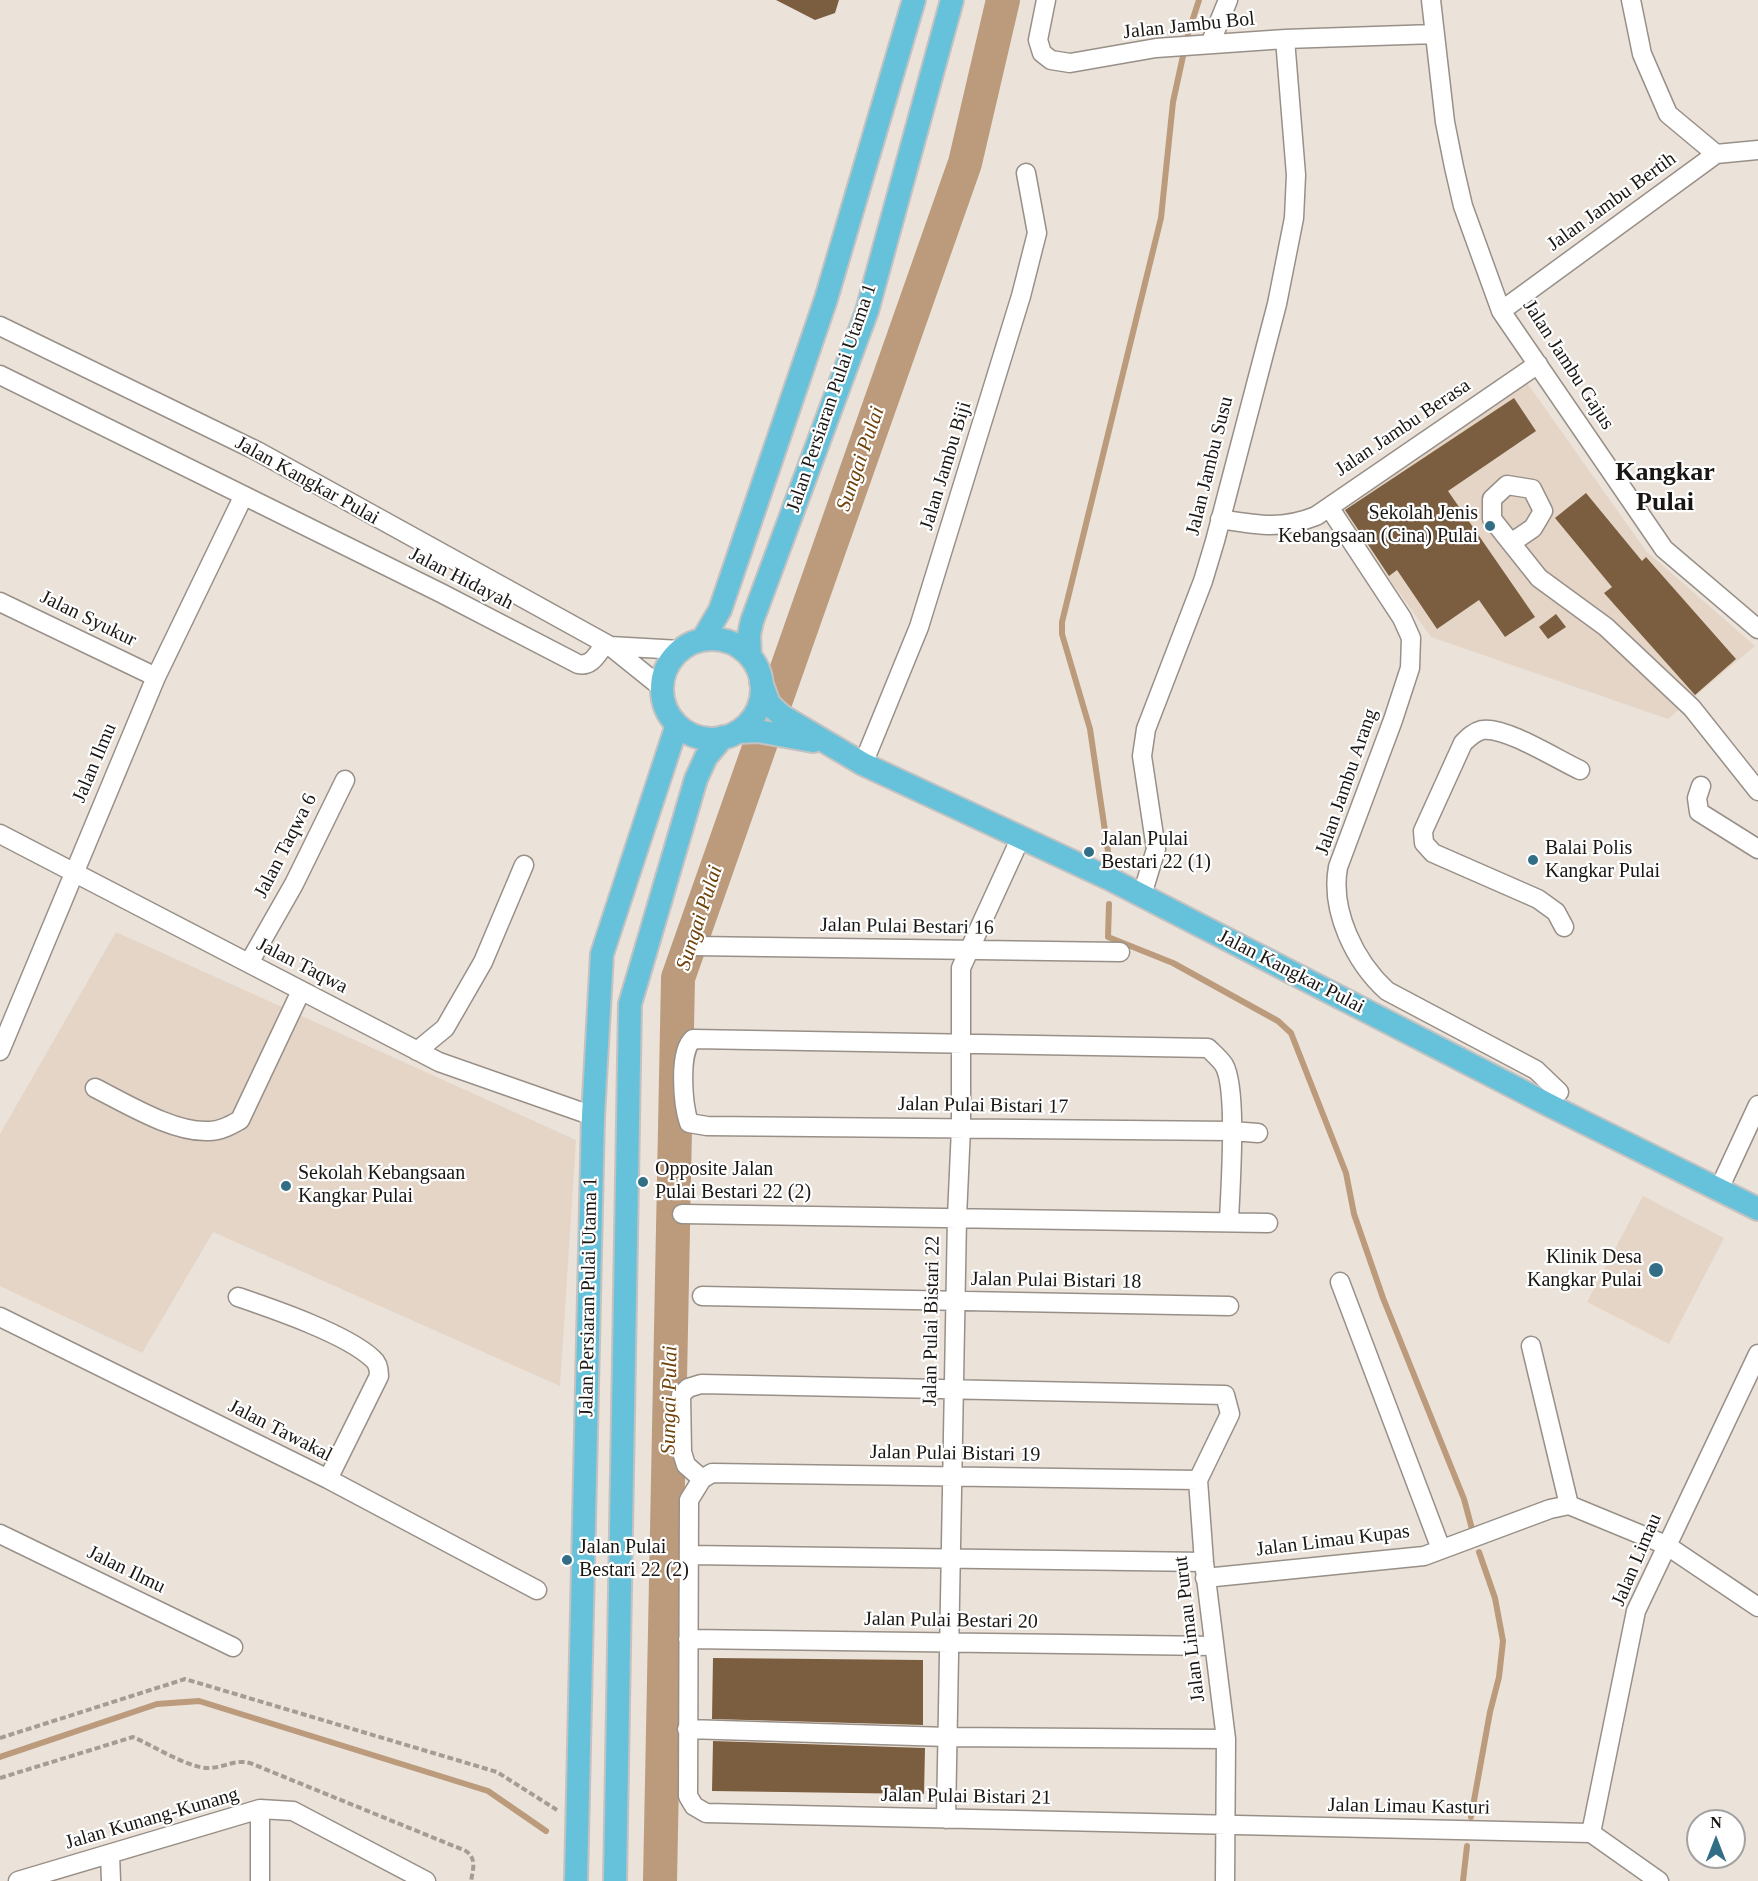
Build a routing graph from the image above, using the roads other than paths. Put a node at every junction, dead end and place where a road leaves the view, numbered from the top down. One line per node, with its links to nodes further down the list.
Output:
1 (914, 0): 25 (main road, Jalan Persiaran Pulai Utama 1)
2 (952, 0): 28 (main road, Jalan Persiaran Pulai Utama 1)
3 (1046, 0): 9 (street, Jalan Jambu Bol)
4 (1228, 0): 9 (street)
5 (1431, 0): 7 (street, Jalan Jambu Gajus)
6 (1631, 0): 11 (street)
7 (1435, 34): 8 (street, Jalan Jambu Bol); 13 (street, Jalan Jambu Gajus)
8 (1285, 39): 9 (street, Jalan Jambu Bol); 19 (street, Jalan Jambu Susu)
9 (1210, 44)
10 (1758, 150): 11 (street, Jalan Jambu Bertih)
11 (1716, 154): 13 (street, Jalan Jambu Bertih)
12 (1026, 173): 34 (street, Jalan Jambu Biji)
13 (1501, 311): 15 (street, Jalan Jambu Gajus)
14 (0, 326): 21 (street, Jalan Kangkar Pulai)
15 (1538, 364): 18 (street, Jalan Jambu Berasa); 24 (street, Jalan Jambu Gajus)
16 (0, 375): 17 (street, Jalan Hidayah)
17 (243, 497): 22 (street, Jalan Hidayah); 29 (street, Jalan Ilmu)
18 (1329, 507): 19 (street, Jalan Jambu Berasa); 55 (street, Jalan Jambu Arang)
19 (1221, 519): 44 (street, Jalan Jambu Susu)
20 (1511, 543): 38 (street)
21 (455, 563): 22 (street); 26 (street, Jalan Kangkar Pulai)
22 (441, 593): 26 (street, Jalan Hidayah)
23 (0, 602): 29 (street, Jalan Syukur)
24 (1755, 621)
25 (703, 639): 27 (main road); 28 (main road)
26 (607, 645): 27 (street, Jalan Kangkar Pulai); 31 (street, Jalan Kangkar Pulai)
27 (680, 650): 31 (main road)
28 (750, 656): 30 (main road)
29 (156, 677): 43 (street, Jalan Ilmu)
30 (761, 682): 33 (main road); 33 (main road)
31 (661, 687): 32 (main road)
32 (677, 725): 33 (main road); 57 (main road, Jalan Persiaran Pulai Utama 1)
33 (757, 726): 34 (main road, Jalan Kangkar Pulai); 106 (main road, Jalan Persiaran Pulai Utama 1)
34 (863, 765): 40 (main road, Jalan Kangkar Pulai)
35 (1580, 770): 45 (street)
36 (345, 780): 49 (street, Jalan Taqwa 6)
37 (1701, 786): 41 (street)
38 (1758, 790)
39 (0, 834): 43 (street, Jalan Taqwa)
40 (1021, 837): 44 (main road, Jalan Kangkar Pulai); 47 (street, Jalan Pulai Bistari 22)
41 (1758, 849)
42 (524, 865): 53 (street)
43 (73, 873): 49 (street, Jalan Taqwa); 52 (street, Jalan Ilmu)
44 (1142, 896): 61 (main road, Jalan Kangkar Pulai)
45 (1564, 927)
46 (694, 946): 47 (street, Jalan Pulai Bestari 16)
47 (968, 951): 48 (street, Jalan Pulai Bestari 16); 51 (street, Jalan Pulai Bistari 22)
48 (1120, 952)
49 (249, 963): 50 (street, Jalan Taqwa)
50 (302, 990): 53 (street, Jalan Taqwa); 54 (street)
51 (960, 1044): 58 (street, Jalan Pulai Bistari 22); 58 (street, Jalan Pulai Bistari 17); 59 (street)
52 (0, 1051)
53 (417, 1051): 57 (street, Jalan Taqwa)
54 (95, 1088)
55 (1559, 1092)
56 (1757, 1110): 61 (street)
57 (593, 1116): 105 (main road, Jalan Persiaran Pulai Utama 1)
58 (961, 1128): 59 (street, Jalan Pulai Bistari 17); 64 (street, Jalan Pulai Bistari 22)
59 (1231, 1131): 60 (street, Jalan Pulai Bistari 17); 65 (street)
60 (1258, 1133)
61 (1719, 1189): 62 (main road, Jalan Kangkar Pulai)
62 (1758, 1209)
63 (682, 1214): 64 (street)
64 (957, 1217): 65 (street); 70 (street, Jalan Pulai Bistari 22)
65 (1229, 1222): 66 (street)
66 (1268, 1223)
67 (1340, 1282): 83 (street)
68 (702, 1296): 70 (street, Jalan Pulai Bistari 18)
69 (238, 1297): 78 (street)
70 (955, 1302): 71 (street, Jalan Pulai Bistari 18); 75 (street, Jalan Pulai Bistari 22)
71 (1229, 1306)
72 (0, 1317): 78 (street, Jalan Tawakal)
73 (1531, 1346): 80 (street)
74 (1758, 1354): 82 (street, Jalan Limau)
75 (954, 1389): 76 (street); 77 (street, Jalan Pulai Bistari 22); 79 (street, Jalan Limau Purut)
76 (707, 1476): 77 (street, Jalan Pulai Bistari 19); 84 (street)
77 (952, 1477): 79 (street, Jalan Pulai Bistari 19); 85 (street, Jalan Pulai Bistari 22)
78 (328, 1479): 87 (street, Jalan Tawakal)
79 (1198, 1480): 86 (street, Jalan Limau Purut)
80 (1569, 1505): 82 (street); 83 (street, Jalan Limau Kupas)
81 (0, 1534): 92 (street, Jalan Ilmu)
82 (1666, 1545): 88 (street); 99 (street, Jalan Limau)
83 (1441, 1549): 86 (street, Jalan Limau Kupas)
84 (689, 1555): 85 (street, Jalan Limau Kupas); 89 (street)
85 (951, 1560): 86 (street, Jalan Limau Kupas); 90 (street, Jalan Pulai Bistari 22)
86 (1204, 1570): 91 (street, Jalan Limau Purut)
87 (537, 1590)
88 (1758, 1607)
89 (688, 1639): 90 (street, Jalan Pulai Bestari 20); 93 (street)
90 (950, 1644): 91 (street, Jalan Pulai Bestari 20); 94 (street, Jalan Pulai Bistari 22)
91 (1214, 1646): 95 (street, Jalan Limau Purut)
92 (233, 1647)
93 (687, 1729): 94 (street); 97 (street, Jalan Pulai Bistari 21)
94 (948, 1737): 95 (street); 97 (street, Jalan Pulai Bistari 22)
95 (1227, 1739): 98 (street, Jalan Limau Purut)
96 (260, 1809): 100 (street, Jalan Kunang-Kunang); 103 (street); 104 (street, Jalan Kunang-Kunang)
97 (946, 1819): 98 (street, Jalan Pulai Bistari 21)
98 (1226, 1825): 99 (street, Jalan Limau Kasturi); 107 (street, Jalan Limau Purut)
99 (1591, 1833): 108 (street)
100 (110, 1854): 101 (street, Jalan Kunang-Kunang); 102 (street)
101 (18, 1881)
102 (111, 1881)
103 (260, 1881)
104 (426, 1881)
105 (576, 1881)
106 (615, 1881)
107 (1225, 1881)
108 (1659, 1881)

